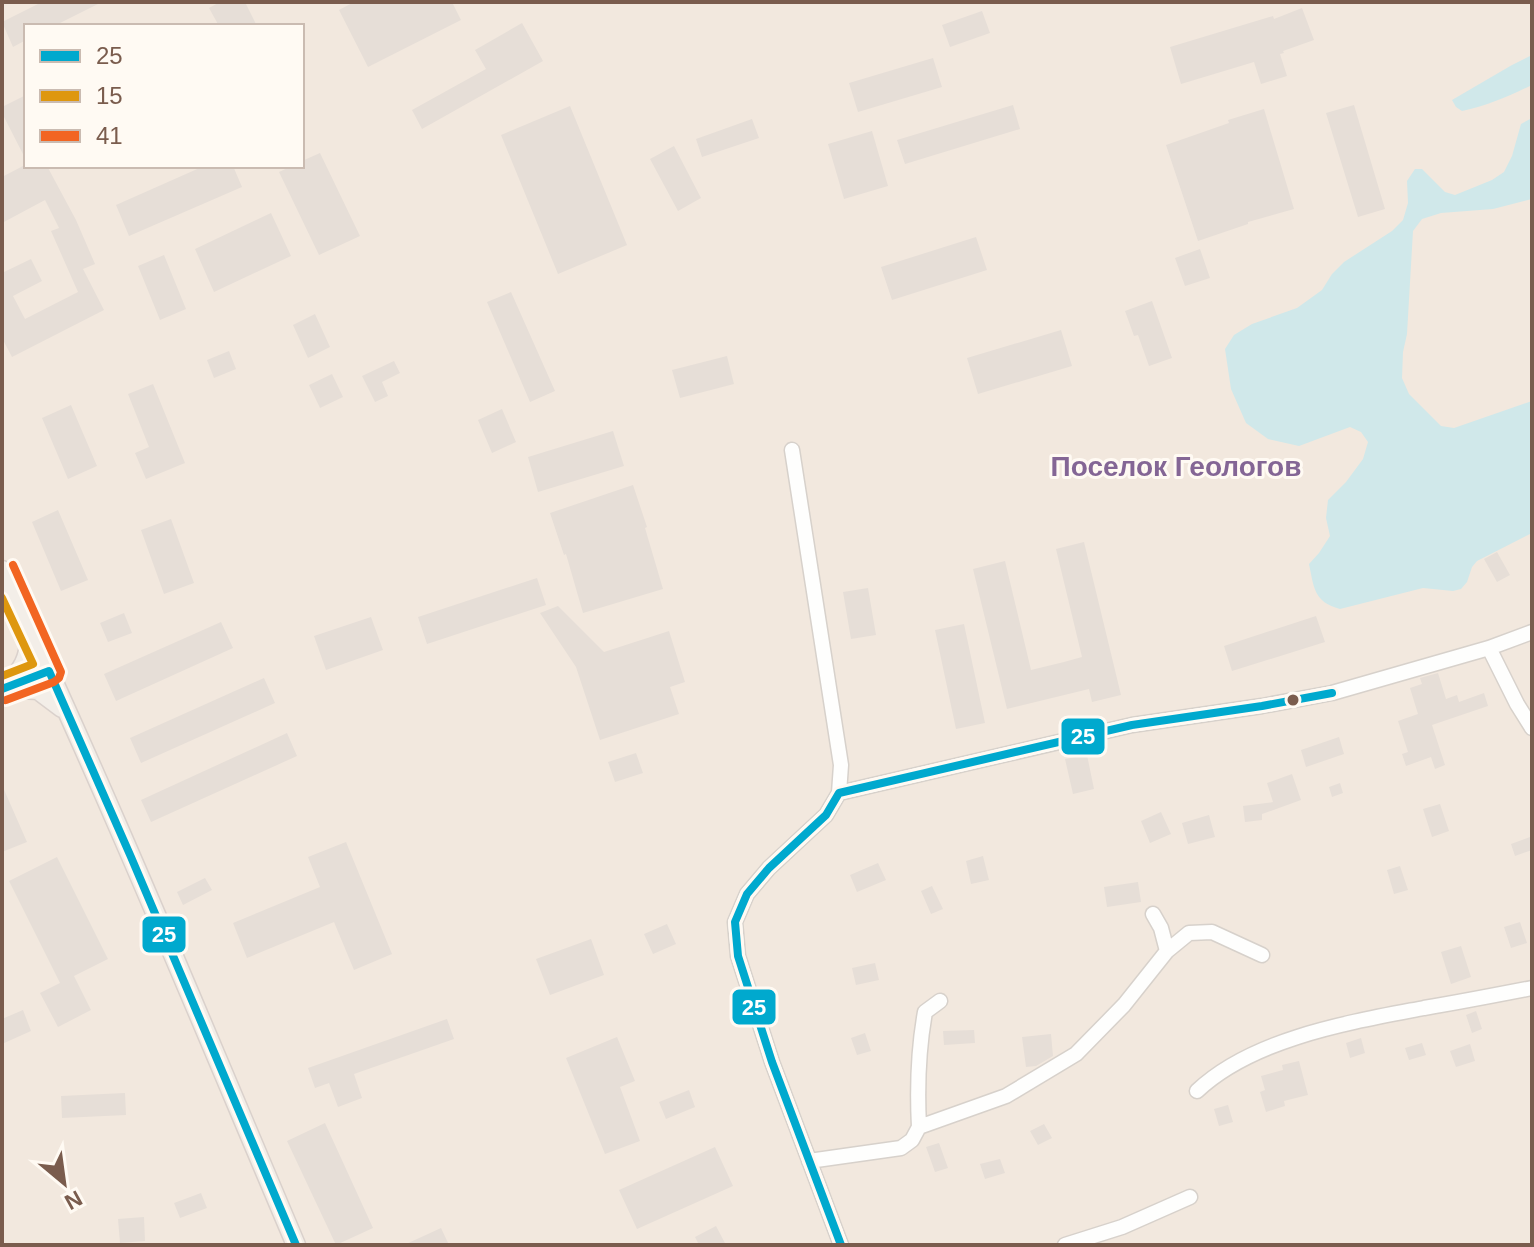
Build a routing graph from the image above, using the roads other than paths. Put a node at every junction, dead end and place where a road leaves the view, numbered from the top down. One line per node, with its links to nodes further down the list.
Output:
1 (792, 450): 10 (street)
2 (2, 570): 3 (main road)
3 (29, 628): 6 (main road); 7 (main road)
4 (1532, 632): 5 (street)
5 (1489, 648): 9 (street); 10 (street)
6 (49, 671): 7 (main road); 8 (main road)
7 (3, 689): 8 (main road)
8 (68, 714): 20 (main road)
9 (1532, 728)
10 (839, 793): 18 (street)
11 (1153, 914): 12 (street)
12 (1167, 951): 13 (street); 17 (street)
13 (1262, 955)
14 (1532, 988): 16 (street)
15 (940, 1001): 17 (street)
16 (1197, 1091)
17 (919, 1127): 18 (street)
18 (809, 1161): 21 (street)
19 (1190, 1197): 22 (street)
20 (296, 1245)
21 (841, 1245)
22 (1065, 1245)

